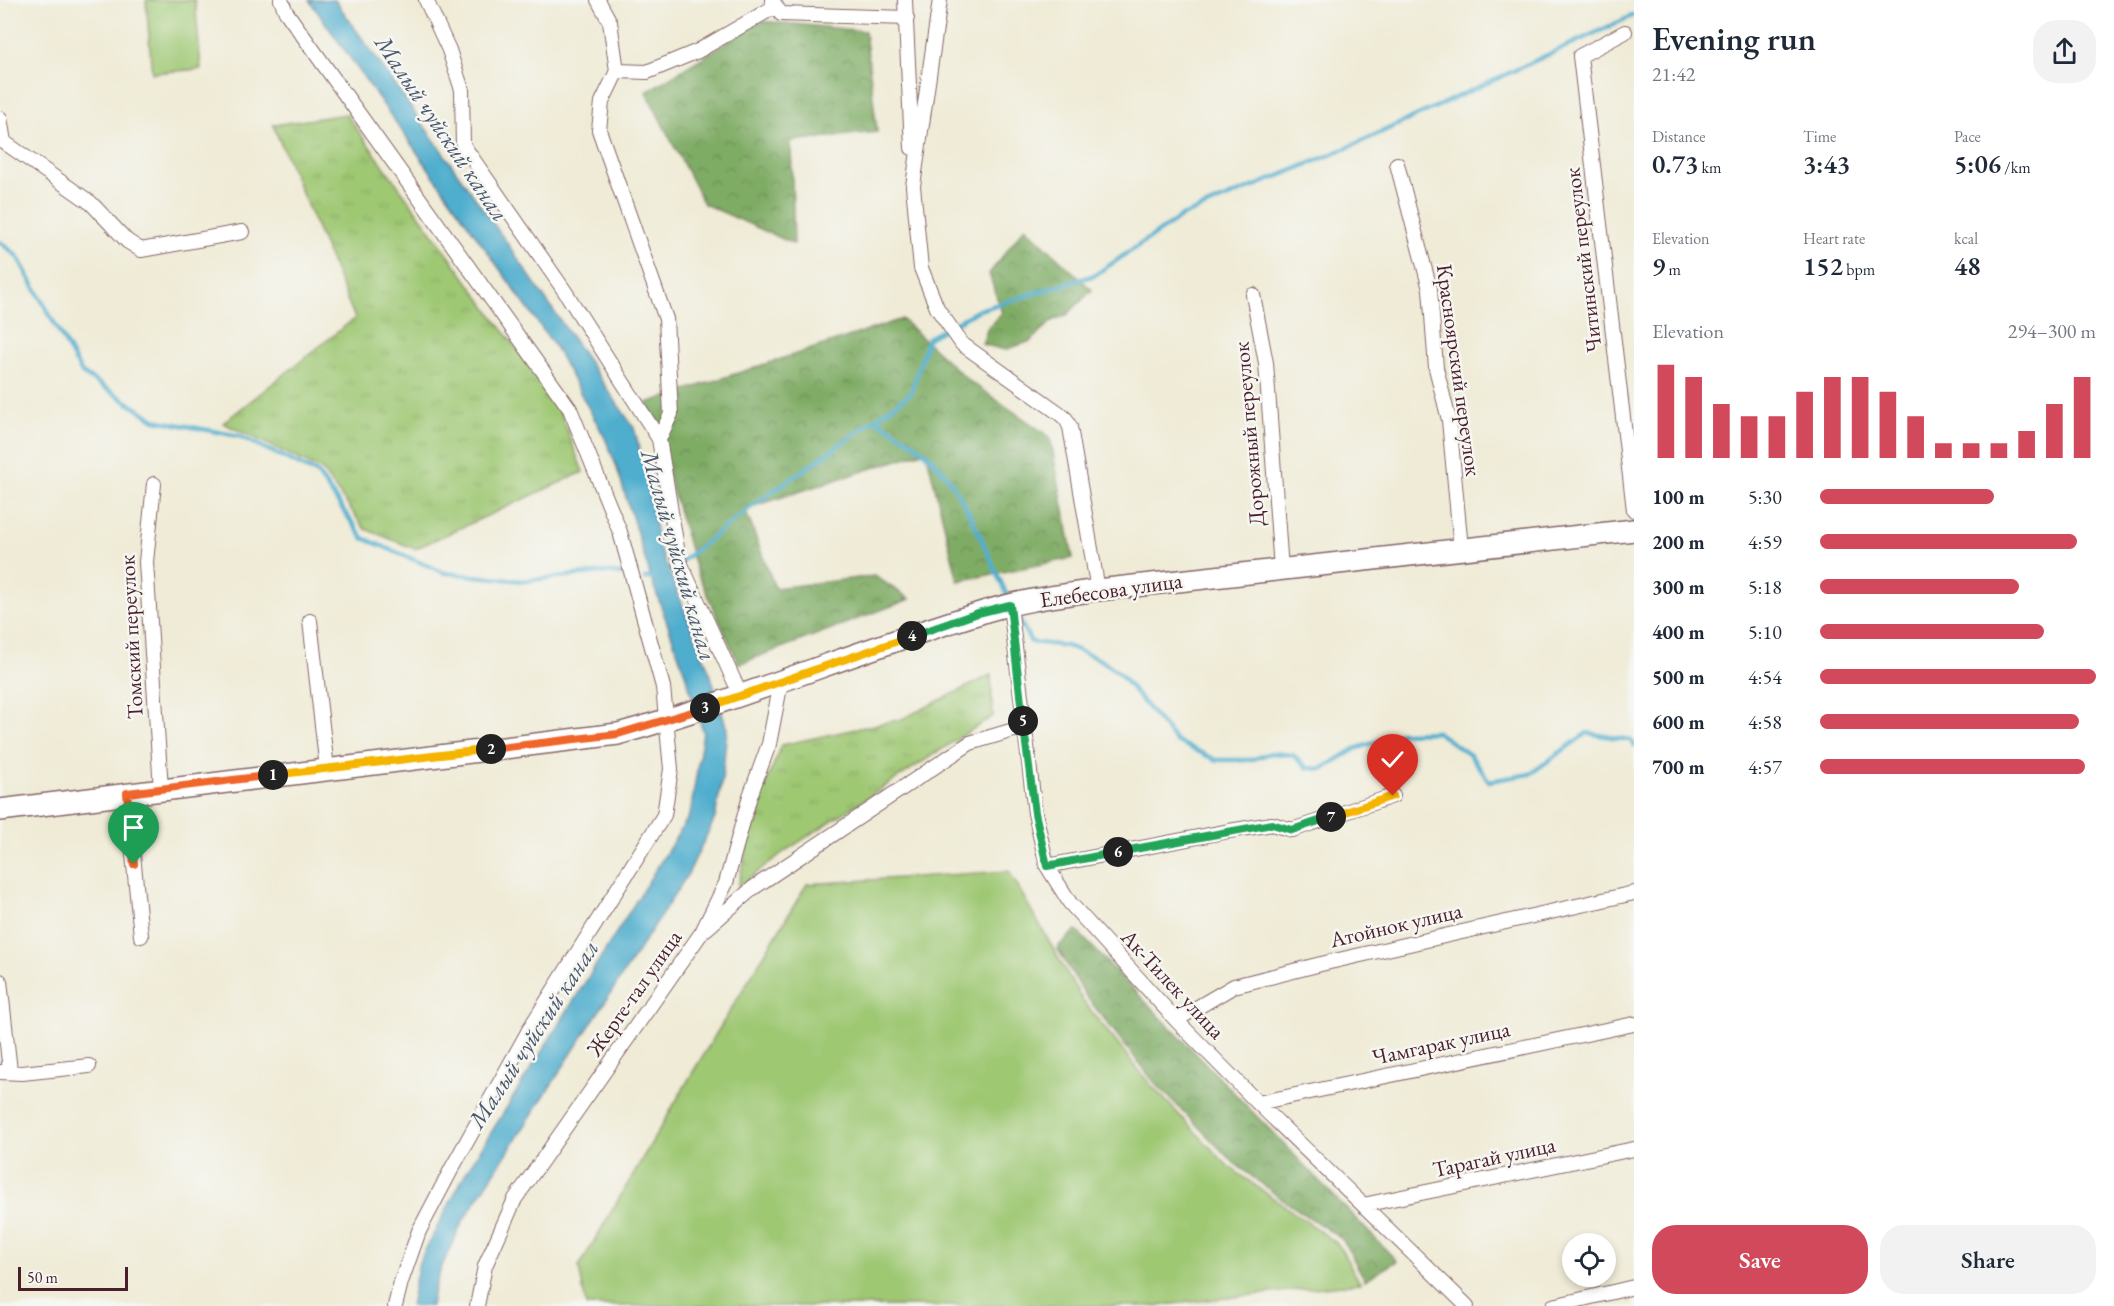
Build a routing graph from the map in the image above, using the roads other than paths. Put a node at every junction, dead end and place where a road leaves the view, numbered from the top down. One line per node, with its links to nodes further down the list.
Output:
1 (281, 0): 26 (street)
2 (426, 0): 15 (street)
3 (598, 0): 9 (street)
4 (905, 0): 7 (street)
5 (940, 0): 12 (street)
6 (774, 3): 7 (street); 9 (street)
7 (906, 18): 12 (street)
8 (1625, 32): 17 (street, Читинский переулок)
9 (617, 71): 15 (street)
10 (0, 118): 13 (street)
11 (1397, 164): 19 (street, Красноярский переулок)
12 (913, 186): 21 (street)
13 (242, 232)
14 (1253, 295): 20 (street, Дорожный переулок)
15 (659, 439): 25 (street)
16 (154, 484): 29 (street, Томский переулок)
17 (1634, 510)
18 (1634, 530): 19 (main road, Елебесова улица)
19 (1461, 549): 20 (main road, Елебесова улица)
20 (1281, 569): 21 (main road, Елебесова улица)
21 (1098, 590): 22 (main road, Елебесова улица)
22 (1010, 605): 24 (main road, Елебесова улица); 27 (street, Ак-Тилек улица)
23 (310, 621): 28 (street)
24 (780, 682): 25 (main road, Елебесова улица); 35 (street, Жерге-тал улица)
25 (735, 698): 26 (main road, Елебесова улица)
26 (671, 719): 28 (main road, Елебесова улица); 47 (street)
27 (1024, 728): 33 (street, Ак-Тилек улица); 35 (street)
28 (327, 769): 29 (main road, Елебесова улица)
29 (161, 789): 30 (main road, Елебесова улица)
30 (127, 793): 32 (main road, Елебесова улица); 36 (street)
31 (1393, 796): 33 (street)
32 (0, 810)
33 (1047, 866): 38 (street, Ак-Тилек улица)
34 (1634, 893): 38 (street, Атойнок улица)
35 (702, 932): 48 (street, Жерге-тал улица)
36 (141, 936)
37 (0, 981): 41 (street)
38 (1176, 1020): 42 (street, Ак-Тилек улица)
39 (1634, 1024): 42 (street, Чамгарак улица)
40 (90, 1066): 41 (street)
41 (5, 1072)
42 (1258, 1103): 44 (street, Ак-Тилек улица)
43 (1634, 1149): 44 (street, Тарагай улица)
44 (1363, 1205): 49 (street, Ак-Тилек улица)
45 (1634, 1287): 46 (street)
46 (1573, 1304): 50 (street)
47 (395, 1306)
48 (477, 1306)
49 (1467, 1306)
50 (1553, 1306)

